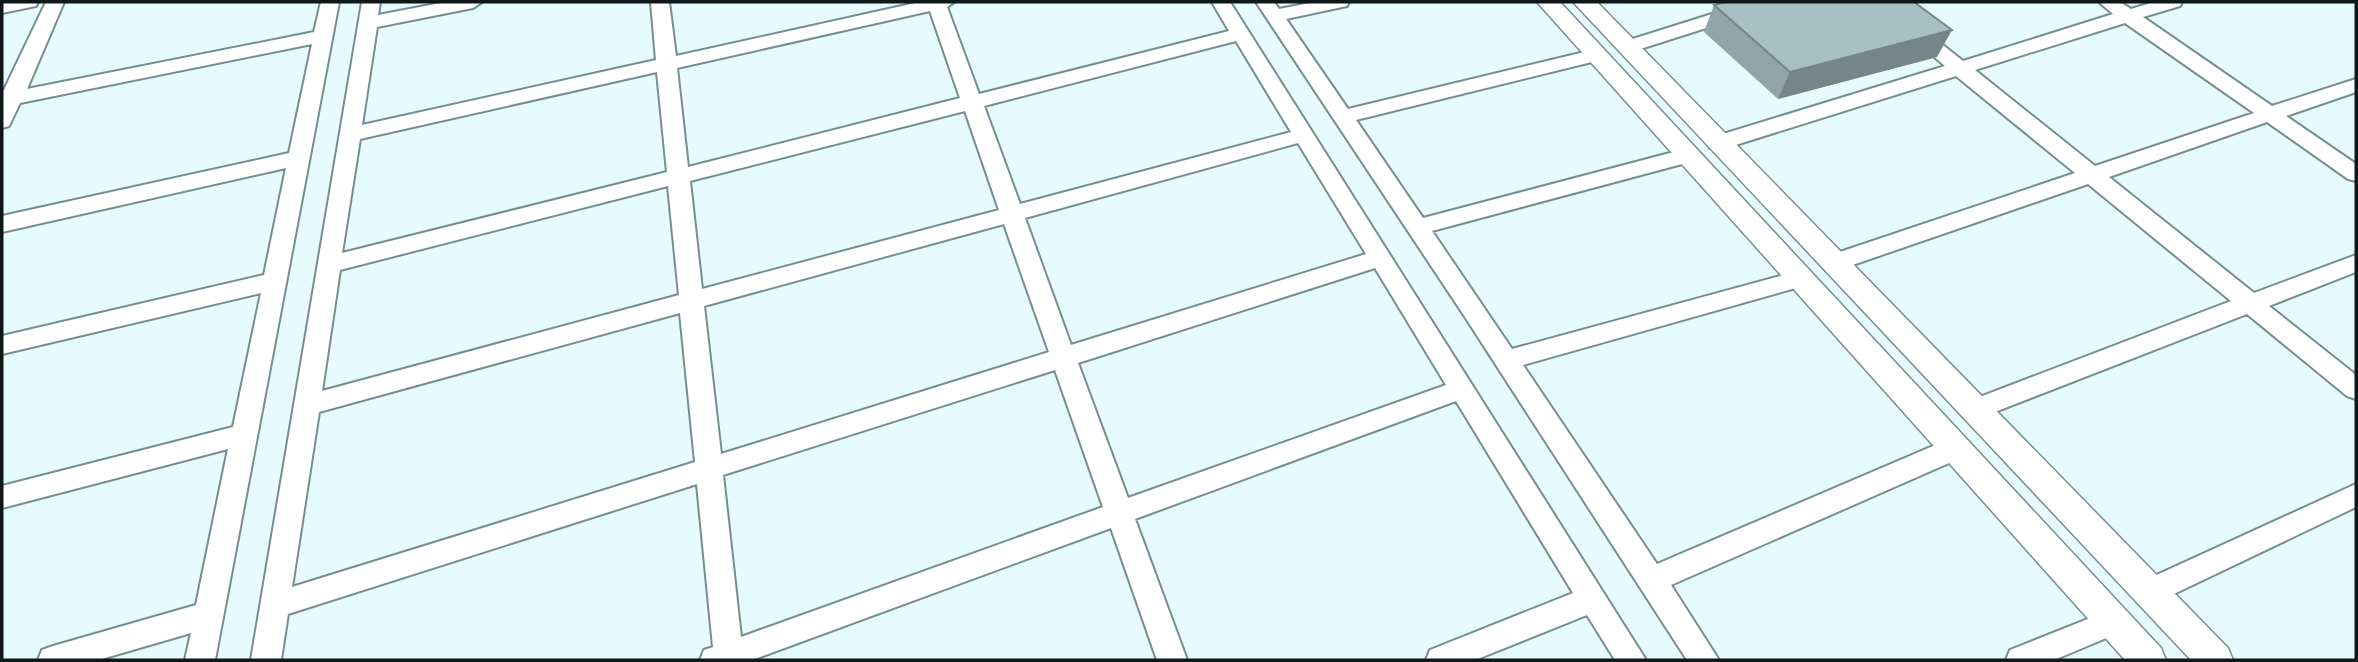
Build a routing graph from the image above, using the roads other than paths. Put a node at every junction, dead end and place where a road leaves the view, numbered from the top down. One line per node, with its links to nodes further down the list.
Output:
1 (29, 2): 15 (street)
2 (55, 2): 26 (street)
3 (330, 2): 20 (street)
4 (473, 2): 17 (street)
5 (660, 2): 23 (street)
6 (939, 2): 23 (street); 27 (street)
7 (1221, 2): 19 (street)
8 (1340, 2): 16 (street)
9 (1548, 2): 22 (main road)
10 (1584, 2): 21 (main road)
11 (1768, 2): 21 (street)
12 (1878, 2): 24 (street)
13 (2108, 2): 18 (street)
14 (2174, 2): 18 (street)
15 (2, 7)
16 (1270, 9): 29 (street)
17 (370, 12): 31 (street)
18 (2128, 16): 24 (street); 28 (street)
19 (1241, 34): 27 (street); 32 (street)
20 (323, 36): 26 (street); 35 (street)
21 (1627, 47): 33 (main road)
22 (1597, 55): 29 (street); 34 (main road)
23 (666, 64): 31 (street); 38 (street)
24 (1959, 68): 33 (street); 37 (street)
25 (2356, 85): 28 (street)
26 (7, 99): 30 (street)
27 (972, 103): 38 (street); 39 (street)
28 (2270, 114): 36 (street); 37 (street)
29 (1343, 117): 41 (street)
30 (2, 121)
31 (350, 134): 45 (street)
32 (1304, 135): 39 (street); 42 (street)
33 (1718, 142): 43 (main road)
34 (1689, 155): 41 (street); 46 (main road)
35 (299, 158): 40 (street); 47 (street)
36 (2356, 174)
37 (2092, 175): 43 (street); 49 (street)
38 (679, 177): 45 (street); 48 (street)
39 (1012, 214): 48 (street); 51 (street)
40 (2, 224)
41 (1417, 227): 52 (street)
42 (1380, 258): 51 (street); 53 (street)
43 (1833, 263): 56 (main road)
44 (2356, 263): 49 (street)
45 (329, 265): 55 (street)
46 (1802, 278): 52 (street); 58 (main road)
47 (275, 281): 50 (street); 57 (street)
48 (692, 301): 55 (street); 59 (street)
49 (2251, 304): 54 (street); 56 (street)
50 (2, 345)
51 (1063, 357): 59 (street); 62 (street)
52 (1506, 360): 63 (street)
53 (1462, 389): 62 (street); 65 (street)
54 (2356, 389)
55 (307, 405): 66 (street)
56 (1973, 410): 64 (main road)
57 (245, 435): 61 (street); 67 (street)
58 (1956, 448): 63 (street); 68 (main road)
59 (709, 469): 66 (street); 69 (street)
60 (2356, 495): 64 (street)
61 (2, 497)
62 (1119, 513): 69 (street); 73 (street)
63 (1651, 580): 76 (street)
64 (2149, 592): 79 (main road)
65 (1592, 599): 74 (street); 75 (street)
66 (275, 605): 72 (street)
67 (209, 614): 70 (street); 71 (street)
68 (2113, 622): 77 (street); 78 (main road)
69 (724, 659)
70 (54, 660)
71 (200, 660)
72 (266, 660)
73 (1172, 660)
74 (1441, 660)
75 (1631, 660)
76 (1704, 660)
77 (2021, 660)
78 (2148, 660)
79 (2215, 660)

